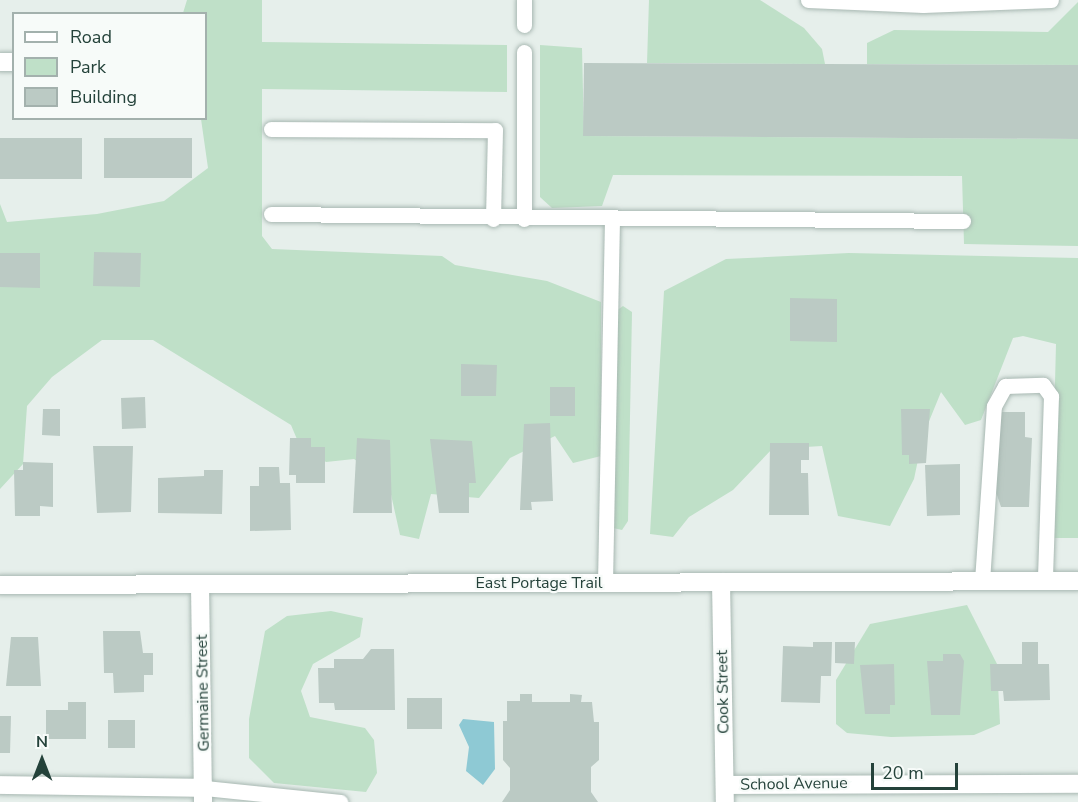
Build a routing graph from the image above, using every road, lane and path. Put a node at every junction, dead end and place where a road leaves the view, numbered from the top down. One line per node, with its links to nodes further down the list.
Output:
1 (524, 0): 4 (lane)
2 (808, 0): 3 (lane)
3 (1051, 0)
4 (524, 25)
5 (524, 52): 9 (lane)
6 (272, 129): 8 (lane)
7 (271, 214): 8 (lane)
8 (493, 219): 9 (lane)
9 (524, 219): 10 (lane)
10 (612, 220): 11 (lane); 16 (lane)
11 (963, 221)
12 (982, 581): 13 (street, East Portage Trail); 13 (lane); 15 (street, East Portage Trail)
13 (1045, 581): 14 (street, East Portage Trail)
14 (1078, 581)
15 (721, 582): 16 (street, East Portage Trail); 21 (street, Cook Street)
16 (605, 583): 18 (street, East Portage Trail)
17 (0, 585): 18 (street, East Portage Trail)
18 (200, 585): 22 (street, Germaine Street)
19 (0, 784): 22 (street)
20 (1078, 784): 21 (street, School Avenue)
21 (725, 794)
22 (204, 795): 23 (lane)
23 (340, 802)

